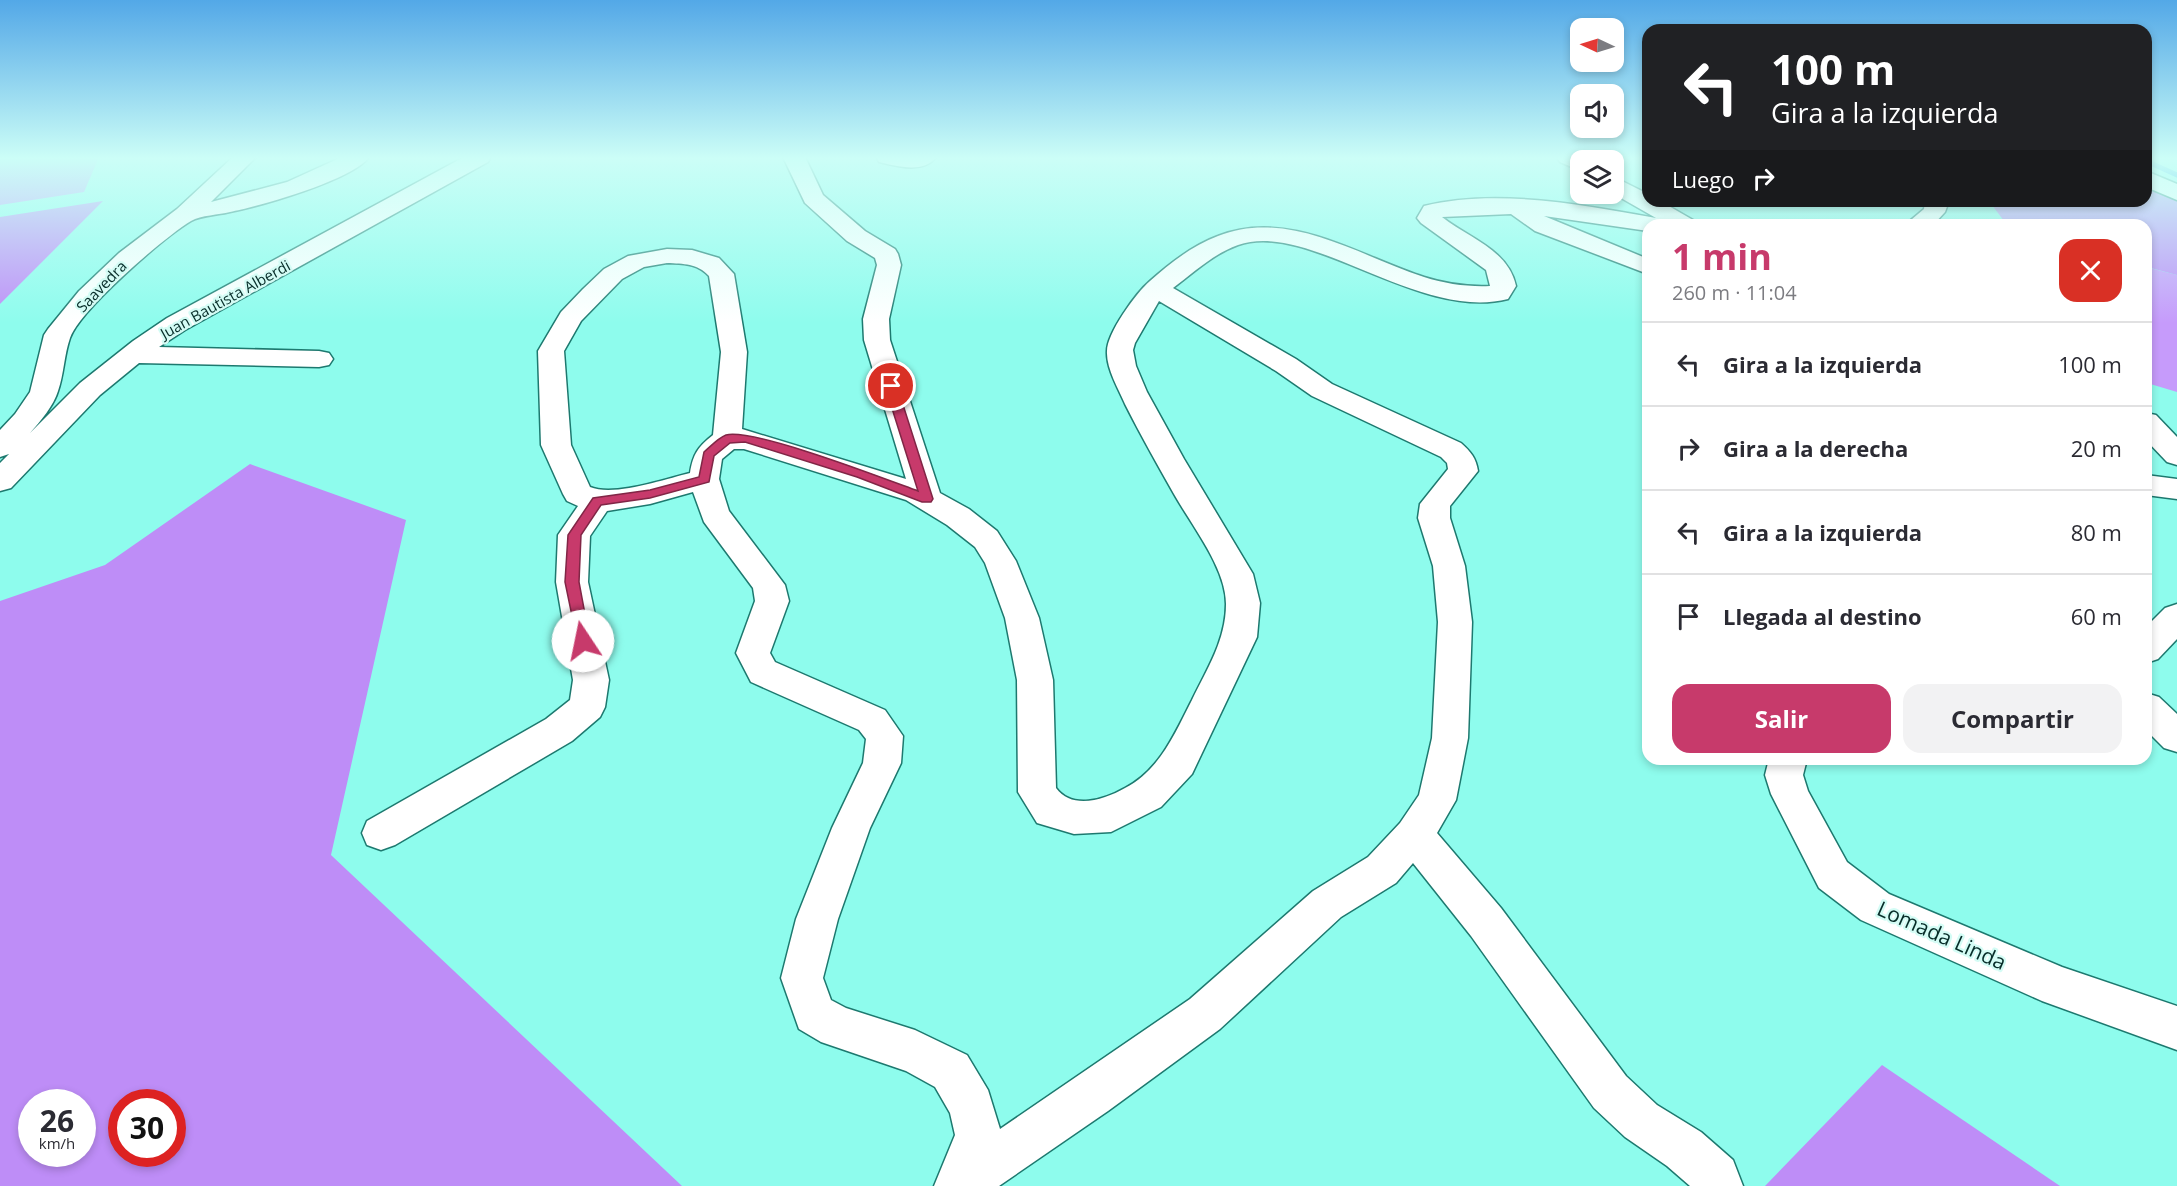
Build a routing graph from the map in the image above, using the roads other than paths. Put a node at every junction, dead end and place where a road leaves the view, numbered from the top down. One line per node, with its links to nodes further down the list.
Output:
1 (195, 212): 7 (street)
2 (379, 212): 11 (street, Juan Bautista Alberdi)
3 (829, 212): 21 (street)
4 (1432, 212): 10 (street)
5 (1521, 212): 9 (street)
6 (1586, 212): 8 (street)
7 (185, 214): 15 (street, Saavedra)
8 (1642, 223)
9 (1642, 265)
10 (1156, 289): 21 (street); 29 (street)
11 (132, 355): 12 (street); 18 (street, Juan Bautista Alberdi)
12 (319, 359)
13 (2152, 428): 16 (street)
14 (728, 439): 17 (street); 21 (street); 22 (street)
15 (0, 447)
16 (2177, 455)
17 (704, 479): 22 (street); 31 (street)
18 (0, 481)
19 (2152, 486): 20 (street)
20 (2177, 489)
21 (927, 499)
22 (597, 502): 28 (street)
23 (2177, 617): 24 (street)
24 (2152, 644)
25 (2152, 713): 26 (street)
26 (2177, 736)
27 (1786, 765): 30 (street, Lomada Linda)
28 (381, 833)
29 (1414, 836): 31 (street); 32 (street)
30 (2177, 1028)
31 (960, 1184)
32 (1719, 1186)

